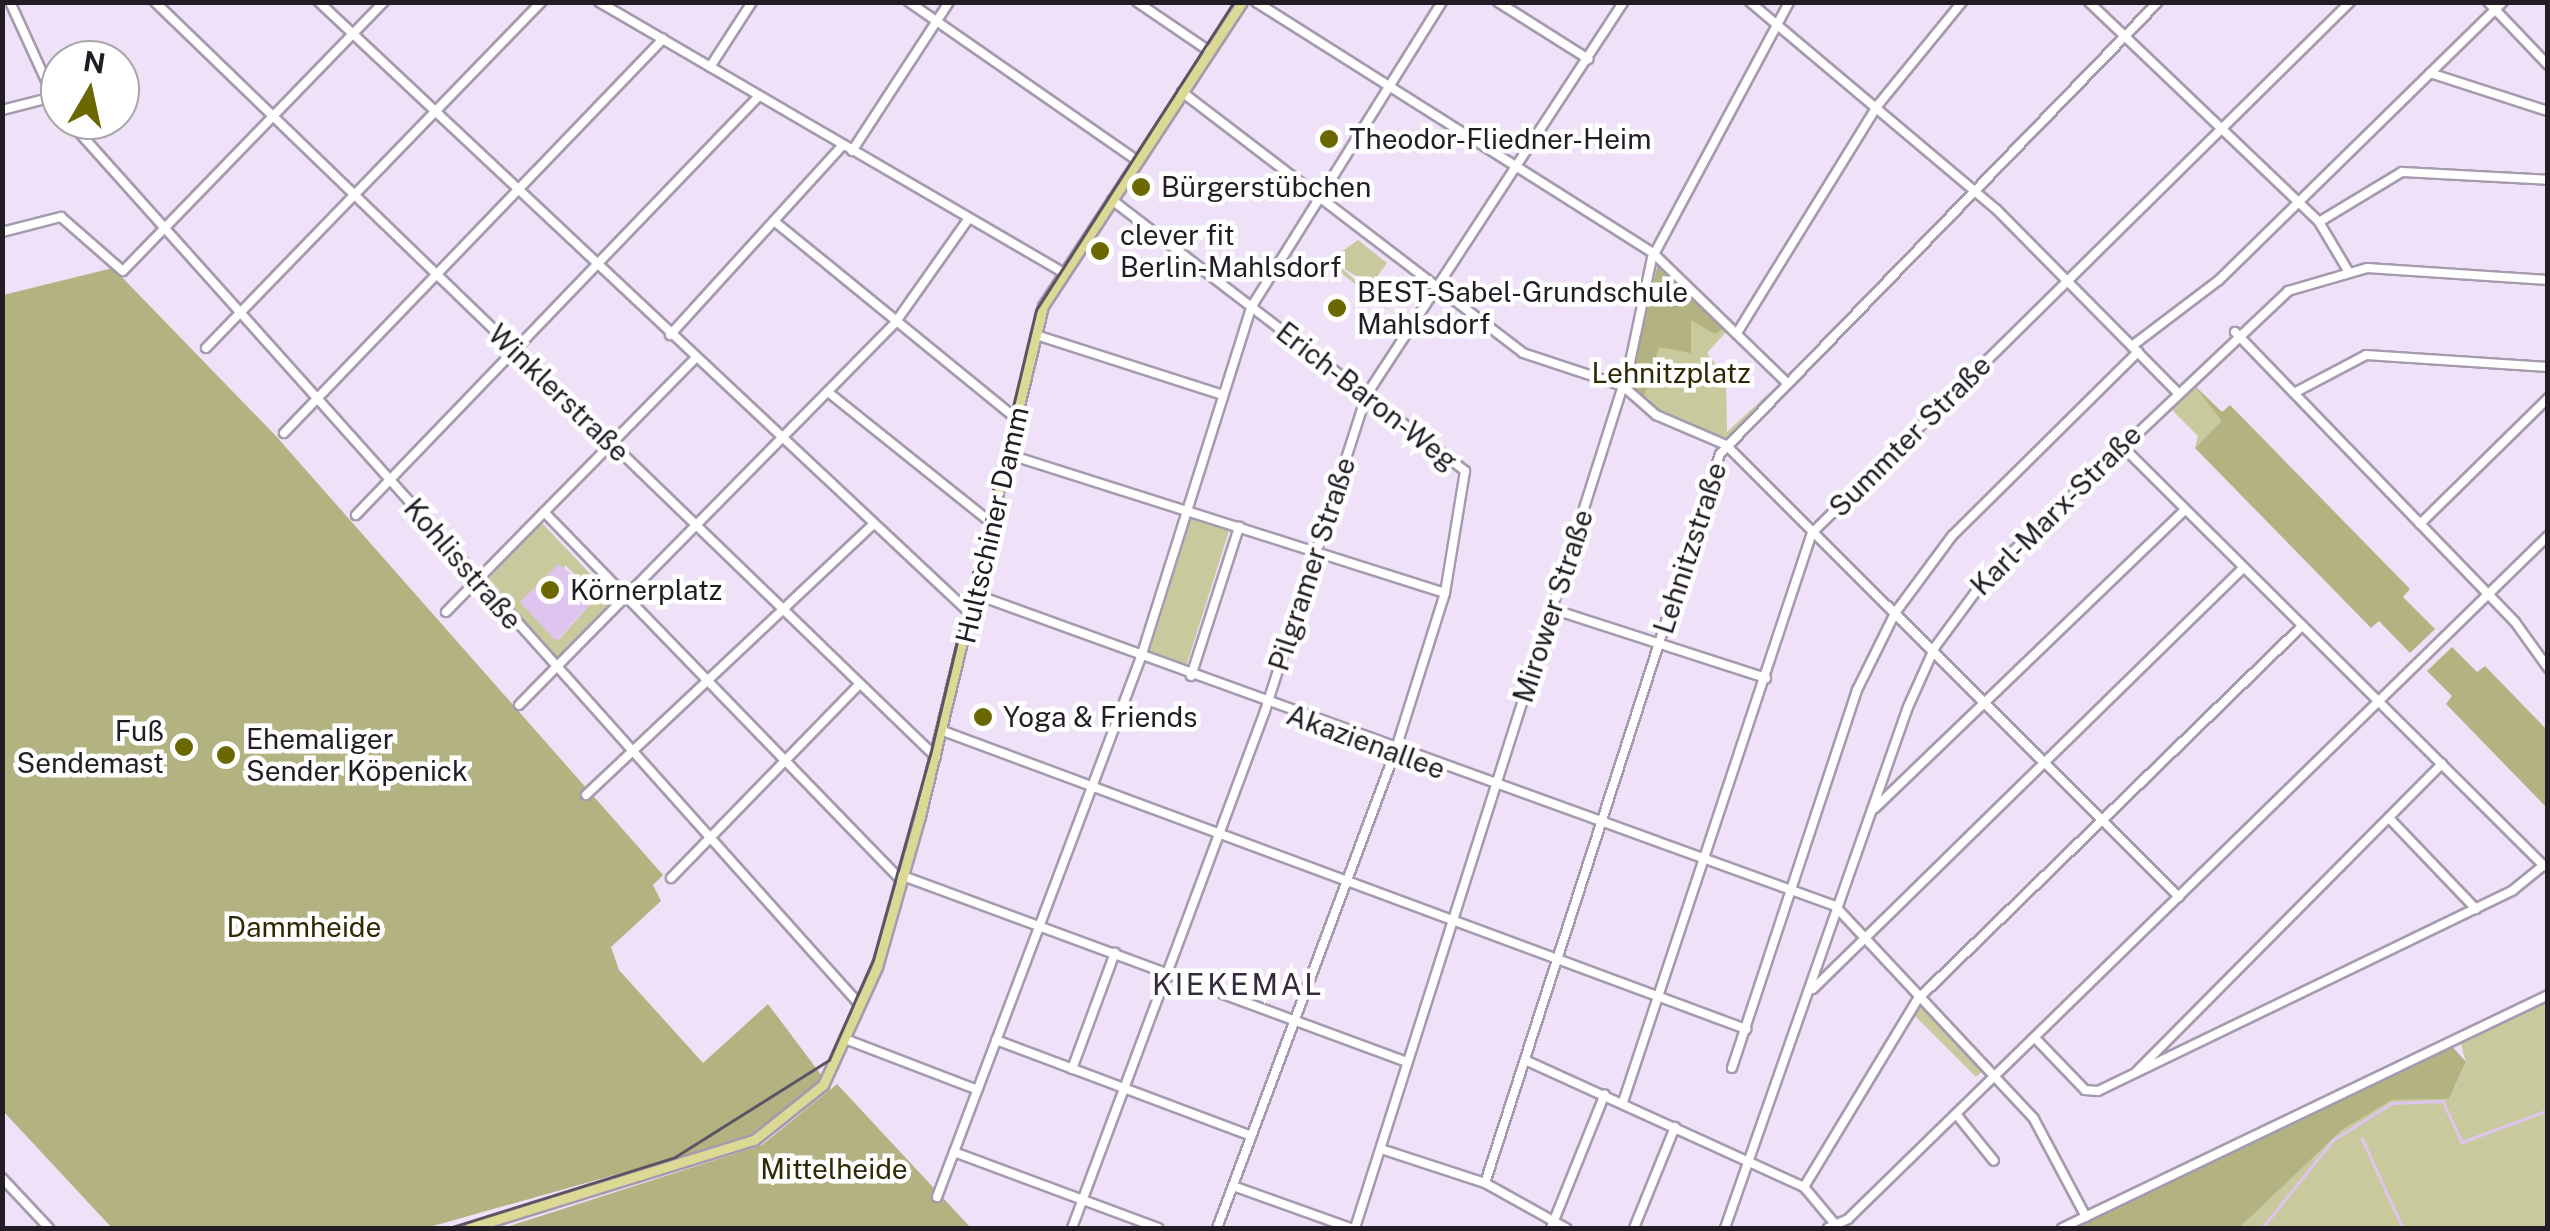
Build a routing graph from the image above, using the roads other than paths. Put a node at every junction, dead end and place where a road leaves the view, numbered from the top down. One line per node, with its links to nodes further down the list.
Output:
1 (10, 2): 34 (street)
2 (155, 2): 43 (street, Winklerstraße)
3 (319, 2): 26 (street)
4 (384, 2): 26 (street)
5 (541, 2): 42 (street)
6 (599, 2): 28 (street)
7 (752, 2): 32 (street)
8 (909, 2): 25 (street)
9 (949, 2): 25 (street)
10 (1137, 2): 29 (street)
11 (1242, 2): 29 (main road, Hultschiner Damm)
12 (1256, 2): 35 (street)
13 (1442, 2): 35 (street)
14 (1498, 2): 30 (street)
15 (1624, 2): 30 (street, Pilgramer Straße)
16 (1750, 2): 24 (street)
17 (1790, 2): 24 (street, Mirower Straße)
18 (1962, 2): 39 (street)
19 (2089, 2): 27 (street)
20 (2158, 2): 27 (street, Lehnitzstraße)
21 (2350, 2): 44 (street, Summter Straße)
22 (2503, 2): 23 (street)
23 (2491, 6): 31 (street); 33 (street)
24 (1777, 19): 39 (street); 62 (street, Mirower Straße)
25 (936, 22): 47 (street); 48 (street)
26 (353, 34): 42 (street); 43 (street)
27 (2127, 34): 44 (street); 52 (street, Lehnitzstraße)
28 (663, 40): 32 (street); 51 (street)
29 (1209, 51): 36 (main road, Hultschiner Damm)
30 (1588, 59): 49 (street, Pilgramer Straße)
31 (2548, 65)
32 (710, 67): 37 (street)
33 (2430, 73): 41 (street); 56 (street)
34 (40, 76)
35 (1390, 86): 49 (street); 54 (street)
36 (1182, 92): 48 (main road, Hultschiner Damm); 54 (street)
37 (759, 96): 46 (street); 63 (street)
38 (40, 100): 40 (street)
39 (1878, 105): 52 (street); 74 (street)
40 (2, 110)
41 (2548, 111)
42 (436, 112): 51 (street); 53 (street)
43 (273, 116): 53 (street, Winklerstraße); 60 (street)
44 (2223, 128): 56 (street); 68 (street, Summter Straße)
45 (86, 140): 60 (street, Kohlisstraße)
46 (843, 145): 47 (street); 58 (street)
47 (852, 150): 57 (street)
48 (1138, 161): 55 (main road, Hultschiner Damm)
49 (1516, 166): 62 (street); 69 (street, Pilgramer Straße)
50 (2548, 180): 59 (street)
51 (518, 191): 63 (street); 66 (street)
52 (1975, 191): 68 (street); 82 (street, Lehnitzstraße)
53 (354, 196): 66 (street, Winklerstraße); 71 (street)
54 (1320, 197): 69 (street); 70 (street)
55 (1112, 200): 65 (main road, Hultschiner Damm); 70 (street, Erich-Baron-Weg)
56 (2299, 202): 59 (street); 78 (street)
57 (969, 218): 65 (street); 72 (street)
58 (774, 222): 72 (street); 75 (street)
59 (2319, 222): 64 (street)
60 (164, 228): 61 (street); 71 (street, Kohlisstraße)
61 (2, 232)
62 (1654, 254): 74 (street); 83 (street, Mirower Straße)
63 (598, 266): 75 (street); 79 (street)
64 (2347, 269): 67 (street); 73 (street, Karl-Marx-Straße)
65 (1064, 273): 76 (main road, Hultschiner Damm)
66 (437, 274): 79 (street, Winklerstraße); 90 (street)
67 (2548, 280)
68 (2068, 281): 78 (street); 108 (street, Summter Straße)
69 (1438, 287): 83 (street); 87 (street, Pilgramer Straße)
70 (1252, 306): 87 (street, Erich-Baron-Weg); 88 (street)
71 (240, 313): 77 (street); 90 (street, Kohlisstraße)
72 (894, 323): 85 (street); 91 (street)
73 (2235, 332): 84 (street, Karl-Marx-Straße); 86 (street)
74 (1737, 333): 82 (street)
75 (670, 335): 80 (street)
76 (1036, 336): 88 (street); 91 (main road, Hultschiner Damm)
77 (206, 348)
78 (2135, 349): 84 (street); 120 (street)
79 (516, 351): 94 (street, Winklerstraße); 98 (street)
80 (695, 359): 93 (street); 94 (street)
81 (2548, 367): 86 (street)
82 (1786, 382): 96 (street, Lehnitzstraße)
83 (1623, 386): 96 (street); 117 (street, Mirower Straße)
84 (2175, 390): 95 (street, Karl-Marx-Straße)
85 (828, 392): 93 (street); 104 (street)
86 (2294, 393): 103 (street)
87 (1367, 394): 110 (street, Pilgramer Straße); 113 (street, Erich-Baron-Weg)
88 (1223, 395): 99 (street)
89 (2548, 398): 103 (street)
90 (316, 400): 92 (street); 98 (street, Kohlisstraße)
91 (1018, 418): 97 (main road, Hultschiner Damm)
92 (284, 434)
93 (780, 440): 105 (street); 106 (street)
94 (611, 444): 101 (street); 105 (street, Winklerstraße)
95 (2120, 444): 100 (street); 124 (street, Karl-Marx-Straße)
96 (1726, 445): 108 (street); 123 (street, Lehnitzstraße)
97 (1010, 455): 99 (street); 104 (main road, Hultschiner Damm)
98 (390, 481): 102 (street); 112 (street, Kohlisstraße)
99 (1186, 510): 107 (street); 125 (street)
100 (2184, 511): 111 (street); 132 (street)
101 (544, 512): 112 (street); 116 (street)
102 (356, 516)
103 (2420, 524): 114 (street)
104 (994, 525): 115 (main road, Hultschiner Damm)
105 (695, 526): 116 (street); 118 (street, Winklerstraße)
106 (870, 526): 118 (street); 121 (street)
107 (1240, 527): 110 (street); 128 (street)
108 (1812, 533): 120 (street); 129 (street, Summter Straße)
109 (2548, 536): 114 (street)
110 (1316, 552): 113 (street); 134 (street, Pilgramer Straße)
111 (2242, 569): 122 (street); 140 (street)
112 (477, 580): 119 (street); 127 (street, Kohlisstraße)
113 (1446, 593): 137 (street, Erich-Baron-Weg)
114 (2489, 594): 126 (street); 135 (street)
115 (977, 595): 121 (main road, Hultschiner Damm); 125 (street, Akazienallee)
116 (626, 597): 127 (street); 130 (street)
117 (1552, 609): 123 (street); 144 (street, Mirower Straße)
118 (781, 610): 130 (street); 131 (street, Winklerstraße)
119 (446, 612)
120 (1896, 612): 124 (street); 157 (street)
121 (972, 615): 136 (main road, Hultschiner Damm)
122 (2300, 628): 135 (street); 148 (street)
123 (1659, 644): 129 (street); 149 (street, Lehnitzstraße)
124 (1935, 648): 132 (street); 146 (street, Karl-Marx-Straße)
125 (1141, 657): 128 (street, Akazienallee); 143 (street)
126 (2546, 663)
127 (555, 669): 133 (street); 138 (street, Kohlisstraße)
128 (1191, 676): 134 (street, Akazienallee)
129 (1766, 678): 152 (street, Summter Straße)
130 (706, 682): 138 (street); 141 (street)
131 (858, 686): 139 (street, Winklerstraße); 141 (street)
132 (1988, 702): 140 (street); 146 (street)
133 (519, 705)
134 (1267, 705): 137 (street, Akazienallee); 150 (street, Pilgramer Straße)
135 (2375, 705): 142 (street); 158 (street)
136 (943, 731): 139 (main road, Hultschiner Damm); 143 (street)
137 (1395, 752): 144 (street, Akazienallee); 156 (street, Erich-Baron-Weg)
138 (630, 753): 145 (street); 151 (street, Kohlisstraße)
139 (936, 756): 155 (main road, Hultschiner Damm)
140 (2046, 761): 148 (street); 163 (street)
141 (783, 763): 151 (street); 155 (street)
142 (2442, 764): 147 (street); 153 (street)
143 (1092, 786): 150 (street); 162 (street)
144 (1494, 789): 149 (street, Akazienallee); 161 (street, Mirower Straße)
145 (586, 795)
146 (1875, 808): 159 (street, Karl-Marx-Straße)
147 (2388, 818): 160 (street); 181 (street)
148 (2103, 820): 158 (street); 170 (street)
149 (1599, 826): 152 (street, Akazienallee); 165 (street, Lehnitzstraße)
150 (1221, 834): 156 (street); 166 (street, Pilgramer Straße)
151 (708, 840): 154 (street); 171 (street, Kohlisstraße)
152 (1706, 863): 157 (street, Akazienallee); 169 (street, Summter Straße)
153 (2546, 864): 160 (street)
154 (671, 878)
155 (902, 878): 162 (street); 171 (main road, Hultschiner Damm)
156 (1346, 882): 161 (street); 172 (street, Erich-Baron-Weg)
157 (1790, 891): 159 (street, Akazienallee); 173 (street)
158 (2179, 897): 174 (street)
159 (1840, 909): 163 (street); 167 (street, Karl-Marx-Straße)
160 (2476, 909): 181 (street)
161 (1452, 921): 165 (street); 178 (street, Mirower Straße)
162 (1040, 925): 164 (street); 176 (street)
163 (1864, 938): 167 (street); 170 (street)
164 (1115, 954): 166 (street); 180 (street)
165 (1557, 960): 169 (street); 177 (street, Lehnitzstraße)
166 (1168, 974): 172 (street); 183 (street, Pilgramer Straße)
167 (1812, 990): 193 (street, Karl-Marx-Straße)
168 (2548, 995): 200 (street)
169 (1662, 1000): 173 (street); 186 (street, Summter Straße)
170 (1918, 1000): 182 (street); 197 (street)
171 (860, 1006): 175 (main road, Hultschiner Damm)
172 (1295, 1022): 178 (street); 189 (street, Erich-Baron-Weg)
173 (1746, 1029): 179 (street)
174 (2034, 1038): 181 (street); 182 (street)
175 (845, 1040): 184 (street); 204 (main road, Hultschiner Damm)
176 (996, 1040): 180 (street); 184 (street)
177 (1525, 1060): 185 (street); 195 (street, Lehnitzstraße)
178 (1407, 1062): 190 (street, Mirower Straße)
179 (1732, 1068)
180 (1072, 1069): 183 (street)
181 (2137, 1071)
182 (1994, 1076): 187 (street); 200 (street)
183 (1126, 1089): 189 (street); 199 (street, Pilgramer Straße)
184 (978, 1090): 191 (street)
185 (1605, 1094): 186 (street); 201 (street)
186 (1623, 1102): 188 (street)
187 (1956, 1114): 192 (street); 202 (street)
188 (1674, 1126): 193 (street); 210 (street)
189 (1252, 1136): 196 (street, Erich-Baron-Weg)
190 (1381, 1149): 195 (street); 208 (street, Mirower Straße)
191 (954, 1152): 198 (street); 199 (street)
192 (1994, 1161)
193 (1751, 1163): 197 (street); 211 (street, Karl-Marx-Straße)
194 (2, 1178): 203 (street)
195 (1485, 1184): 201 (street)
196 (1233, 1186): 207 (street, Erich-Baron-Weg); 208 (street)
197 (1804, 1187): 202 (street)
198 (937, 1198)
199 (1082, 1200): 205 (street, Pilgramer Straße); 206 (street)
200 (2086, 1217): 212 (street)
201 (1552, 1225): 209 (street)
202 (1831, 1226)
203 (49, 1228)
204 (468, 1228)
205 (1072, 1228)
206 (1158, 1228)
207 (1217, 1228)
208 (1352, 1228)
209 (1566, 1228)
210 (1634, 1228)
211 (1724, 1228)
212 (2062, 1228)

